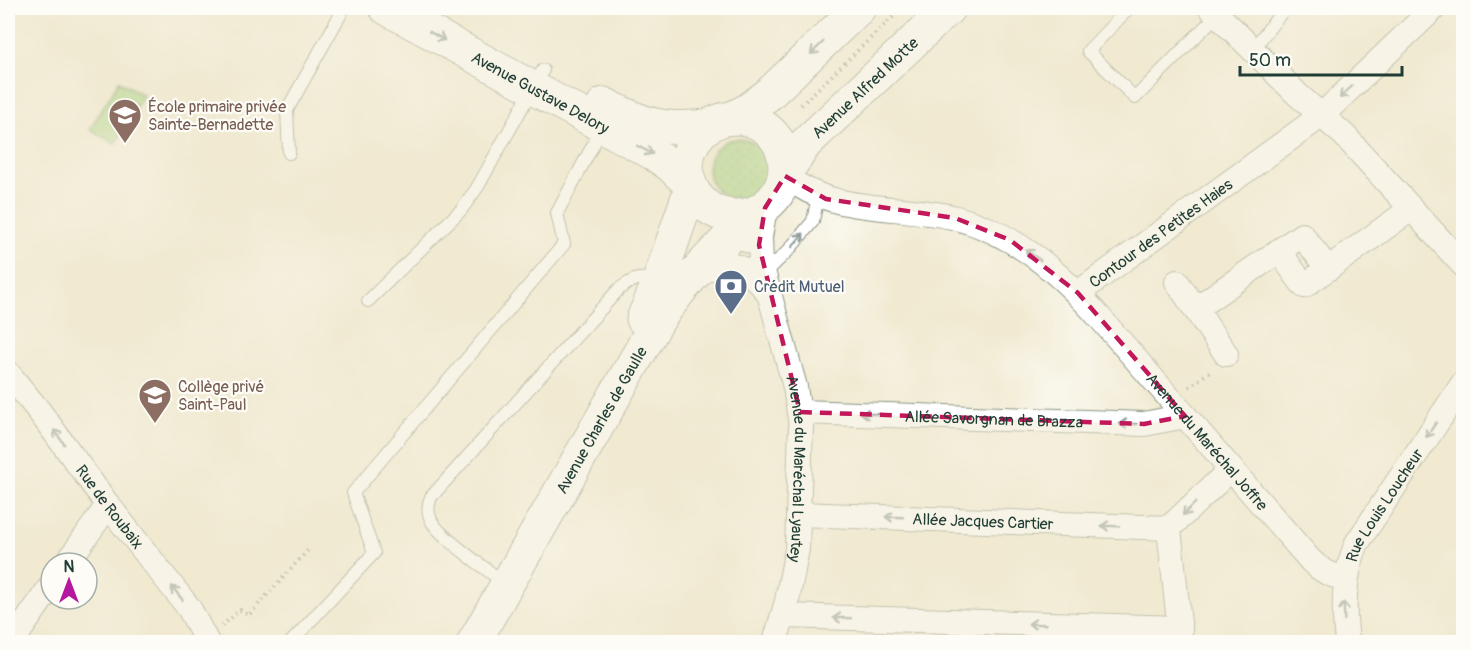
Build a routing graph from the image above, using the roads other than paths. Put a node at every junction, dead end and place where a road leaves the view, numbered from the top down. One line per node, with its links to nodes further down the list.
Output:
1 (344, 8): 16 (lane)
2 (386, 8): 11 (main road, Avenue Gustave Delory, one-way to 11)
3 (431, 8): 11 (main road, Avenue Gustave Delory)
4 (859, 8): 12 (main road, Avenue Alfred Motte, one-way to 12)
5 (949, 8): 12 (main road, Avenue Alfred Motte)
6 (1129, 8): 9 (lane)
7 (1285, 8): 10 (lane)
8 (1434, 8): 13 (street, Contour des Petites Haies, one-way to 13)
9 (1214, 11): 10 (street)
10 (1253, 49): 13 (street)
11 (538, 79): 14 (main road, Avenue Gustave Delory); 15 (main road, Avenue Gustave Delory); 28 (lane)
12 (801, 105): 14 (main road, Avenue Alfred Motte); 17 (main road, Avenue Alfred Motte)
13 (1322, 115): 20 (street); 27 (street, Contour des Petites Haies)
14 (720, 122): 17 (main road); 18 (main road)
15 (603, 127): 18 (main road, Avenue Gustave Delory, one-way to 18); 47 (lane)
16 (290, 153)
17 (785, 174): 19 (street, Contour des Petites Haies); 21 (main road)
18 (690, 185): 21 (main road); 25 (main road, Avenue Charles de Gaulle)
19 (818, 196): 24 (lane, one-way to 19); 27 (street, Contour des Petites Haies, one-way to 19)
20 (1411, 209): 22 (street); 29 (street)
21 (743, 215): 23 (main road, Avenue Charles de Gaulle); 24 (street, Avenue du Maréchal Lyautey); 24 (street, Avenue du Maréchal Lyautey)
22 (1464, 266)
23 (696, 273): 24 (street, Avenue du Maréchal Lyautey); 49 (main road, Avenue Charles de Gaulle)
24 (765, 278): 34 (street, Avenue du Maréchal Lyautey)
25 (660, 281): 40 (main road, Avenue Charles de Gaulle); 40 (lane)
26 (1177, 282): 29 (street)
27 (1078, 293): 33 (street, Avenue du Maréchal Joffre)
28 (368, 301)
29 (1195, 309): 30 (street)
30 (1225, 352)
31 (8, 374): 36 (street, Rue de Roubaix, one-way to 31)
32 (1464, 382): 41 (street, Rue Louis Loucheur, one-way to 41)
33 (1178, 408): 34 (street, Allée Savorgnan de Brazza, one-way to 34); 35 (street, Avenue du Maréchal Joffre)
34 (800, 412): 37 (street, Avenue du Maréchal Lyautey)
35 (1231, 469): 38 (street, one-way to 38); 41 (street, Avenue du Maréchal Joffre)
36 (108, 505): 39 (street); 45 (street, Rue de Roubaix, one-way to 36)
37 (799, 514): 38 (street, Allée Jacques Cartier, one-way to 37); 43 (street, Avenue du Maréchal Lyautey)
38 (1168, 528): 44 (street)
39 (75, 551)
40 (495, 576): 48 (main road, Avenue Charles de Gaulle)
41 (1345, 579): 51 (street, Rue Louis Loucheur, one-way to 41)
42 (39, 603): 46 (street)
43 (784, 616): 44 (street, one-way to 43); 50 (street, Avenue du Maréchal Lyautey)
44 (1180, 635)
45 (206, 641)
46 (12, 642)
47 (291, 642)
48 (456, 642)
49 (474, 642)
50 (776, 642)
51 (1347, 642)

